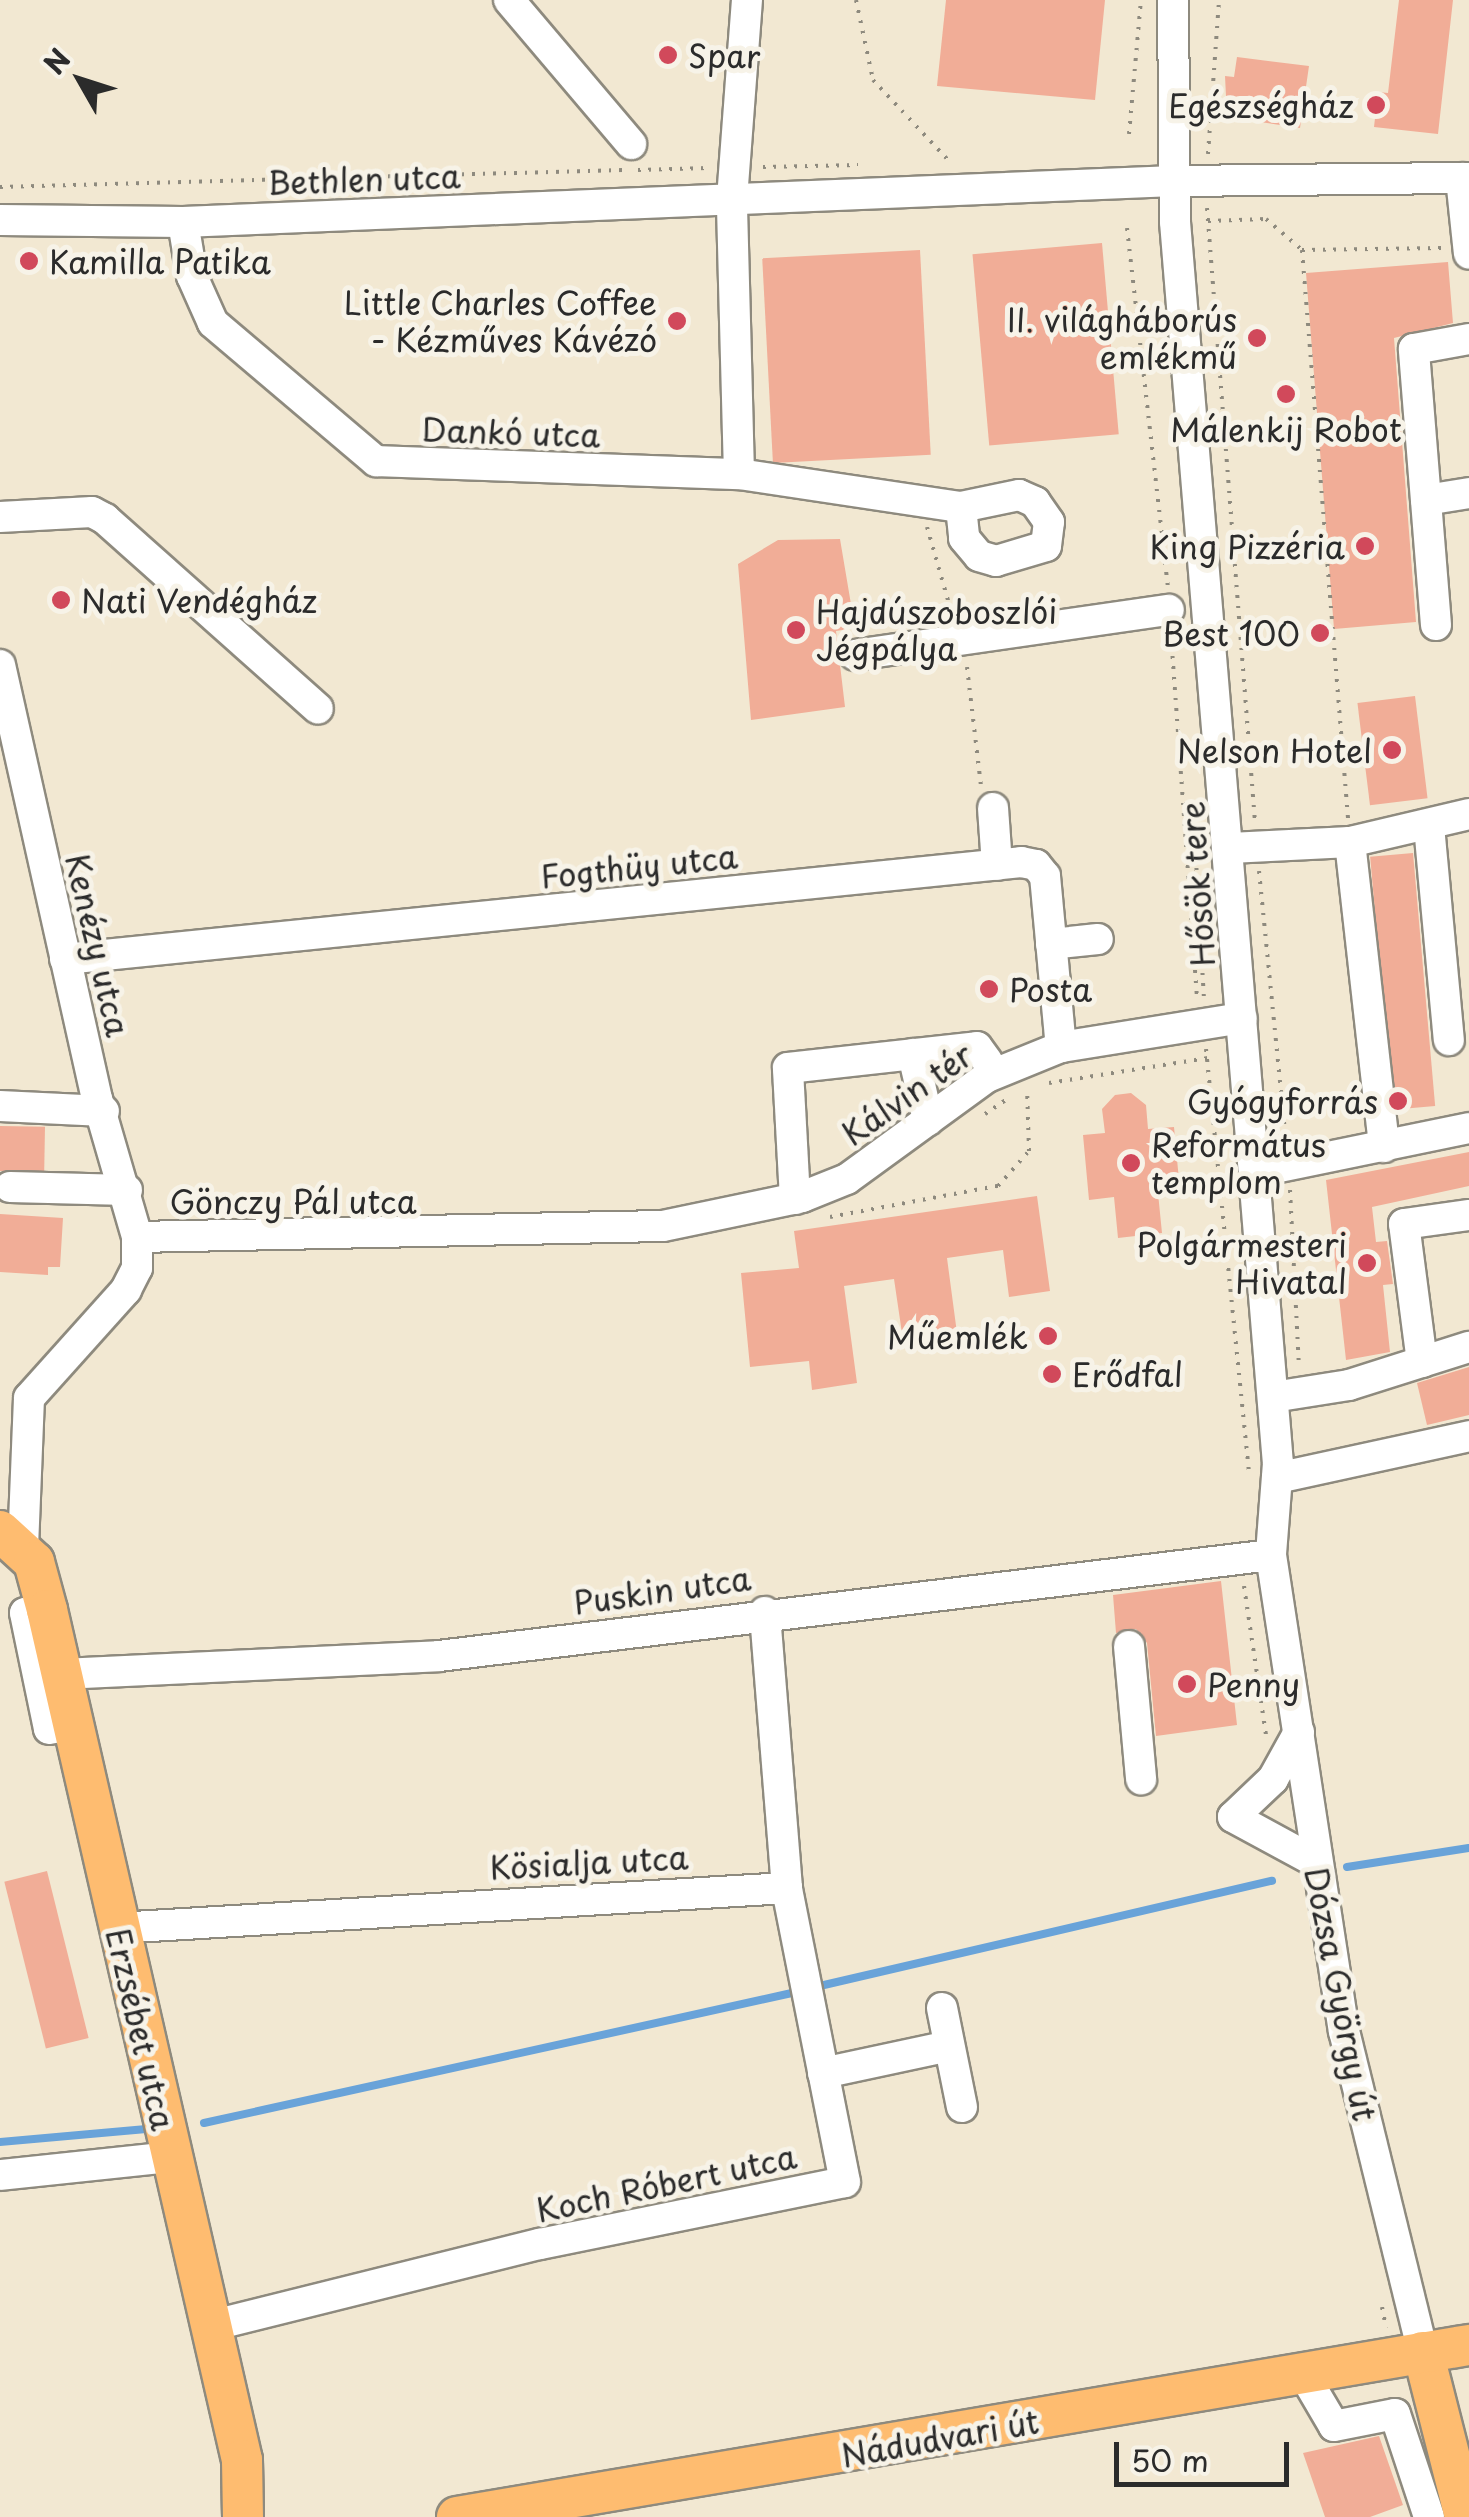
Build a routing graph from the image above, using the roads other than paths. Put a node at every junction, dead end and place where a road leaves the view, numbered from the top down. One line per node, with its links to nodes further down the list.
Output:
1 (508, 0): 4 (street)
2 (747, 0): 7 (street)
3 (1173, 0): 6 (street, Hősök tere)
4 (631, 144)
5 (1465, 178): 6 (street, Bethlen utca); 10 (street)
6 (1174, 181): 7 (street, Bethlen utca); 26 (street, Hősök tere)
7 (732, 199): 9 (street, Bethlen utca); 12 (street)
8 (0, 220): 9 (street, Bethlen utca)
9 (183, 222): 12 (street, Dankó utca)
10 (1469, 251)
11 (1469, 340): 14 (street)
12 (738, 474): 15 (street, Dankó utca)
13 (1469, 493): 14 (street)
14 (1426, 500): 18 (street)
15 (961, 507)
16 (0, 517): 21 (street)
17 (1169, 610): 19 (street)
18 (1436, 625)
19 (855, 655)
20 (0, 665): 30 (street, Kenézy utca)
21 (318, 709)
22 (988, 804): 27 (street)
23 (1469, 814): 24 (street)
24 (1428, 826): 25 (street); 32 (street)
25 (1350, 842): 26 (street); 41 (street)
26 (1244, 847): 31 (street, Hősök tere)
27 (993, 865): 29 (street, Fogthüy utca); 30 (street, Fogthüy utca)
28 (1098, 939): 29 (street)
29 (1051, 944): 33 (street, Fogthüy utca)
30 (65, 959): 37 (street, Kenézy utca)
31 (1242, 1018): 33 (street, Kálvin tér); 42 (street, Hősök tere)
32 (1449, 1040)
33 (1060, 1047): 39 (street, Kálvin tér)
34 (914, 1054): 35 (street); 39 (street); 45 (street)
35 (987, 1061)
36 (0, 1088): 37 (street)
37 (100, 1105): 38 (street); 44 (street, Kenézy utca)
38 (0, 1106)
39 (928, 1120): 45 (street, Kálvin tér)
40 (1469, 1128): 41 (street)
41 (1384, 1148): 42 (street)
42 (1256, 1172): 50 (street, Hősök tere)
43 (10, 1188): 44 (street)
44 (127, 1190): 47 (street, Kenézy utca)
45 (798, 1198): 47 (street, Gönczy Pál utca)
46 (1469, 1215): 49 (street)
47 (138, 1236): 53 (street, Gönczy Pál utca)
48 (1469, 1347): 49 (street)
49 (1422, 1362): 50 (street)
50 (1287, 1396): 52 (street, Hősök tere)
51 (1469, 1436): 52 (street)
52 (1277, 1470): 54 (street, Dózsa György út)
53 (12, 1538): 55 (main road, Erzsébet utca)
54 (1272, 1554): 56 (street, Puskin utca); 60 (street, Dózsa György út)
55 (47, 1610): 58 (main road, Erzsébet utca); 59 (street)
56 (765, 1612): 58 (street, Puskin utca); 63 (street)
57 (1129, 1646): 61 (street)
58 (61, 1674): 59 (main road, Erzsébet utca)
59 (72, 1726): 64 (main road, Erzsébet utca)
60 (1299, 1732): 62 (street, Dózsa György út); 62 (street)
61 (1141, 1780)
62 (1314, 1861): 73 (street, Dózsa György út)
63 (787, 1888): 64 (street, Kösialja utca); 67 (street, Koch Róbert utca)
64 (118, 1928): 69 (main road, Erzsébet utca)
65 (942, 2008): 66 (street)
66 (949, 2046): 67 (street); 68 (street)
67 (823, 2074): 71 (street, Koch Róbert utca)
68 (962, 2107)
69 (171, 2157): 70 (street); 71 (main road, Erzsébet utca)
70 (0, 2176)
71 (210, 2326): 75 (main road, Erzsébet utca)
72 (1469, 2345): 73 (main road, Nádudvari út)
73 (1422, 2352): 74 (main road, Nádudvari út); 78 (main road, Dózsa György út)
74 (1304, 2374): 76 (main road, Nádudvari út); 77 (street)
75 (243, 2517)
76 (457, 2517)
77 (1429, 2517)
78 (1465, 2517)

